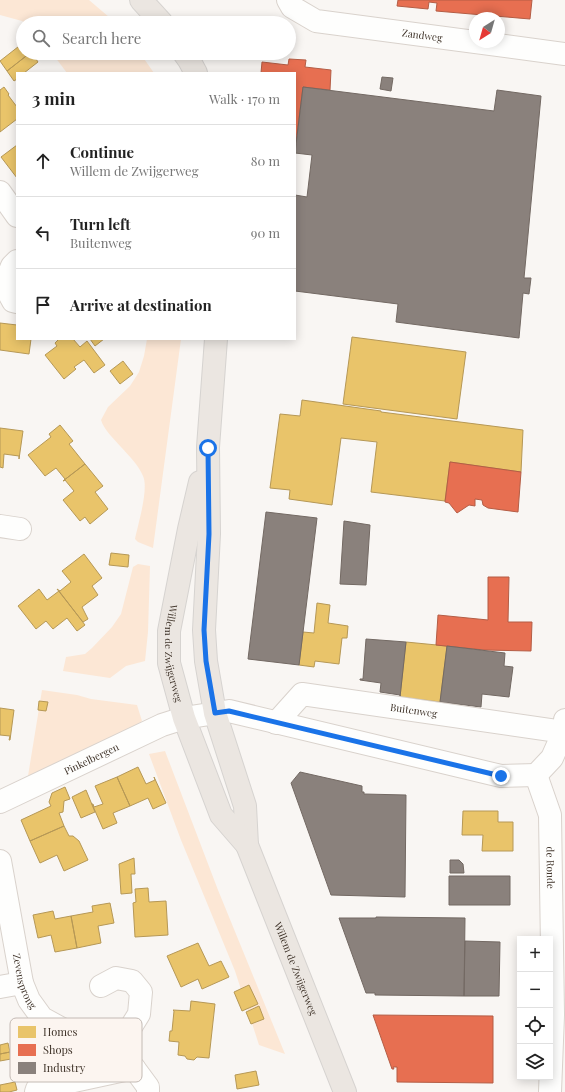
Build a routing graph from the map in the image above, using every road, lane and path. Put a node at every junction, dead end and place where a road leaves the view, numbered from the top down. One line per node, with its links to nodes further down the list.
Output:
1 (141, 0): 3 (main road)
2 (288, 0): 4 (street, Zandweg)
3 (156, 16)
4 (565, 54)
5 (189, 60): 6 (main road)
6 (195, 72)
7 (0, 192): 8 (street)
8 (16, 215)
9 (16, 262): 10 (street)
10 (16, 302)
11 (216, 340): 12 (main road, Willem de Zwijgerweg)
12 (208, 448): 13 (main road, Willem de Zwijgerweg); 14 (main road, Willem de Zwijgerweg)
13 (215, 713): 14 (street, Pinkelbergen); 15 (street); 19 (main road, Willem de Zwijgerweg)
14 (184, 718): 18 (street, Pinkelbergen); 19 (main road, Willem de Zwijgerweg)
15 (276, 723): 16 (street, Buitenweg); 17 (street)
16 (565, 728): 17 (street)
17 (536, 775): 24 (street, de Ronde)
18 (0, 802)
19 (247, 845): 31 (main road, Willem de Zwijgerweg)
20 (0, 861): 21 (street, Zevensprong)
21 (22, 983): 23 (street); 25 (street, Zevensprong)
22 (101, 986): 26 (street)
23 (0, 987)
24 (559, 1015): 32 (street, de Ronde)
25 (42, 1018)
26 (137, 1018)
27 (142, 1079): 30 (street, Zevensprong)
28 (69, 1082): 29 (street)
29 (36, 1092)
30 (148, 1092)
31 (345, 1092)
32 (550, 1092)

